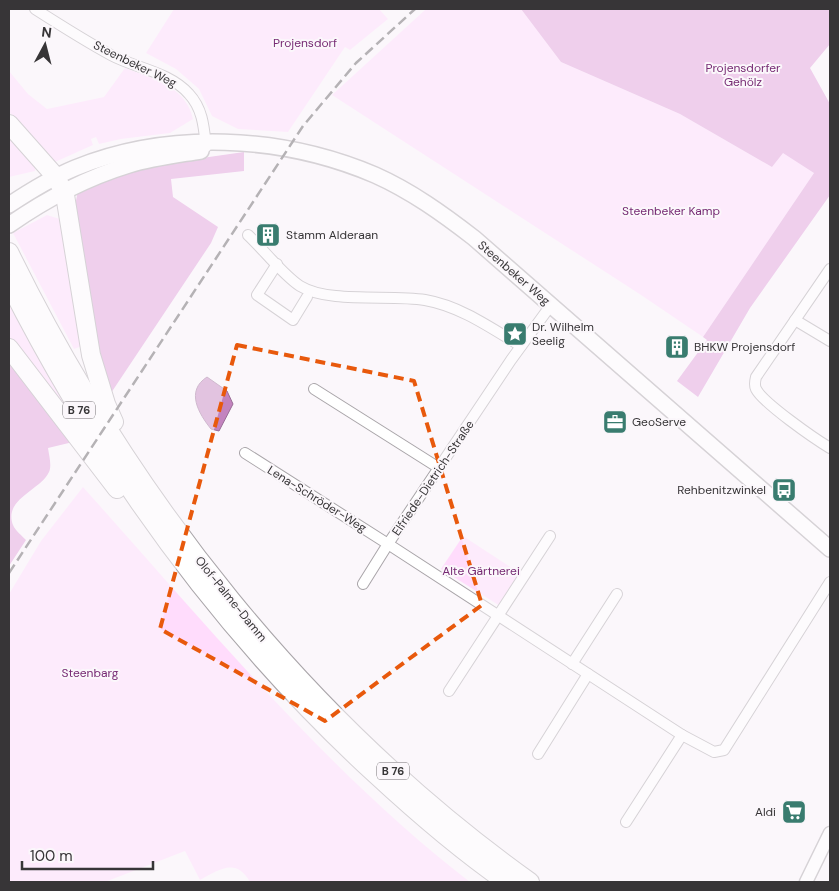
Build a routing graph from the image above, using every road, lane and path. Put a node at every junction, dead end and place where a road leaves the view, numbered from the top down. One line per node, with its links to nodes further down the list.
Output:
1 (36, 9): 3 (street, Steenbeker Weg)
2 (9, 124): 4 (highway)
3 (206, 146): 4 (main road, Steenbeker Weg); 13 (main road, Steenbeker Weg)
4 (60, 184): 5 (main road, Steenbeker Weg); 6 (main road, Steenbeker Weg); 21 (highway)
5 (9, 205)
6 (13, 222)
7 (248, 235): 9 (street)
8 (9, 252): 21 (highway, Olof-Palme-Damm / B 76)
9 (278, 264): 12 (street); 16 (street)
10 (830, 269): 14 (street)
11 (9, 283): 23 (highway, Olof-Palme-Damm / B 76)
12 (307, 297)
13 (551, 305): 16 (street, Elfriede-Dietrich-Straße); 26 (main road, Steenbeker Weg)
14 (795, 320): 15 (street); 19 (street)
15 (830, 341)
16 (521, 346): 22 (street, Elfriede-Dietrich-Straße)
17 (9, 348): 23 (highway)
18 (314, 389): 22 (street)
19 (830, 448)
20 (245, 453): 25 (street, Lena-Schröder-Weg)
21 (131, 462): 39 (highway, Olof-Palme-Damm / B 76)
22 (439, 468): 25 (street, Elfriede-Dietrich-Straße)
23 (159, 531): 38 (highway, Olof-Palme-Damm / B 76)
24 (550, 536): 30 (street)
25 (388, 544): 28 (street); 30 (street, Elfriede-Dietrich-Straße)
26 (830, 549)
27 (830, 582): 34 (street, Elfriede-Dietrich-Straße)
28 (363, 584)
29 (617, 594): 31 (street)
30 (498, 615): 31 (street, Elfriede-Dietrich-Straße); 33 (street)
31 (572, 664): 32 (street, Elfriede-Dietrich-Straße)
32 (588, 674): 34 (street, Elfriede-Dietrich-Straße); 35 (street)
33 (449, 691)
34 (682, 735): 36 (street)
35 (538, 754)
36 (626, 822)
37 (830, 833): 40 (street)
38 (506, 882)
39 (530, 882)
40 (806, 882)

